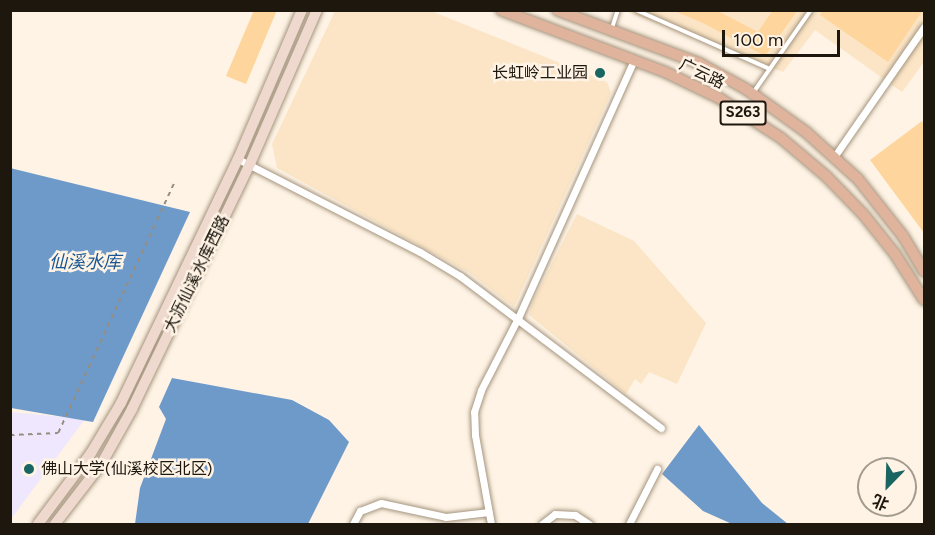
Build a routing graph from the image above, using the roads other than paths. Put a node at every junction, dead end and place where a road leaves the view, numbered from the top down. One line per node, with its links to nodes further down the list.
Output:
1 (302, 10): 14 (street)
2 (316, 10): 15 (street, 大沥仙溪水库西路)
3 (501, 10): 10 (main road, 广云路 / S263)
4 (557, 10): 9 (main road, 广云路 / S263)
5 (618, 10): 9 (lane)
6 (636, 10): 11 (lane)
7 (811, 10): 11 (lane)
8 (924, 27): 13 (street)
9 (611, 29): 12 (main road, 广云路 / S263)
10 (634, 60): 17 (main road, 广云路 / S263); 18 (street)
11 (770, 69): 12 (lane)
12 (752, 94): 13 (main road, 广云路 / S263)
13 (834, 157): 16 (main road, 广云路 / S263)
14 (238, 159): 15 (street); 22 (street)
15 (250, 164): 18 (street); 23 (street, 大沥仙溪水库西路)
16 (924, 271)
17 (924, 300)
18 (518, 318): 19 (street); 21 (street)
19 (662, 428)
20 (657, 469): 28 (street)
21 (489, 512): 24 (street); 25 (street)
22 (38, 525)
23 (55, 525)
24 (352, 525)
25 (490, 525)
26 (542, 525): 27 (street)
27 (589, 525)
28 (629, 525)

